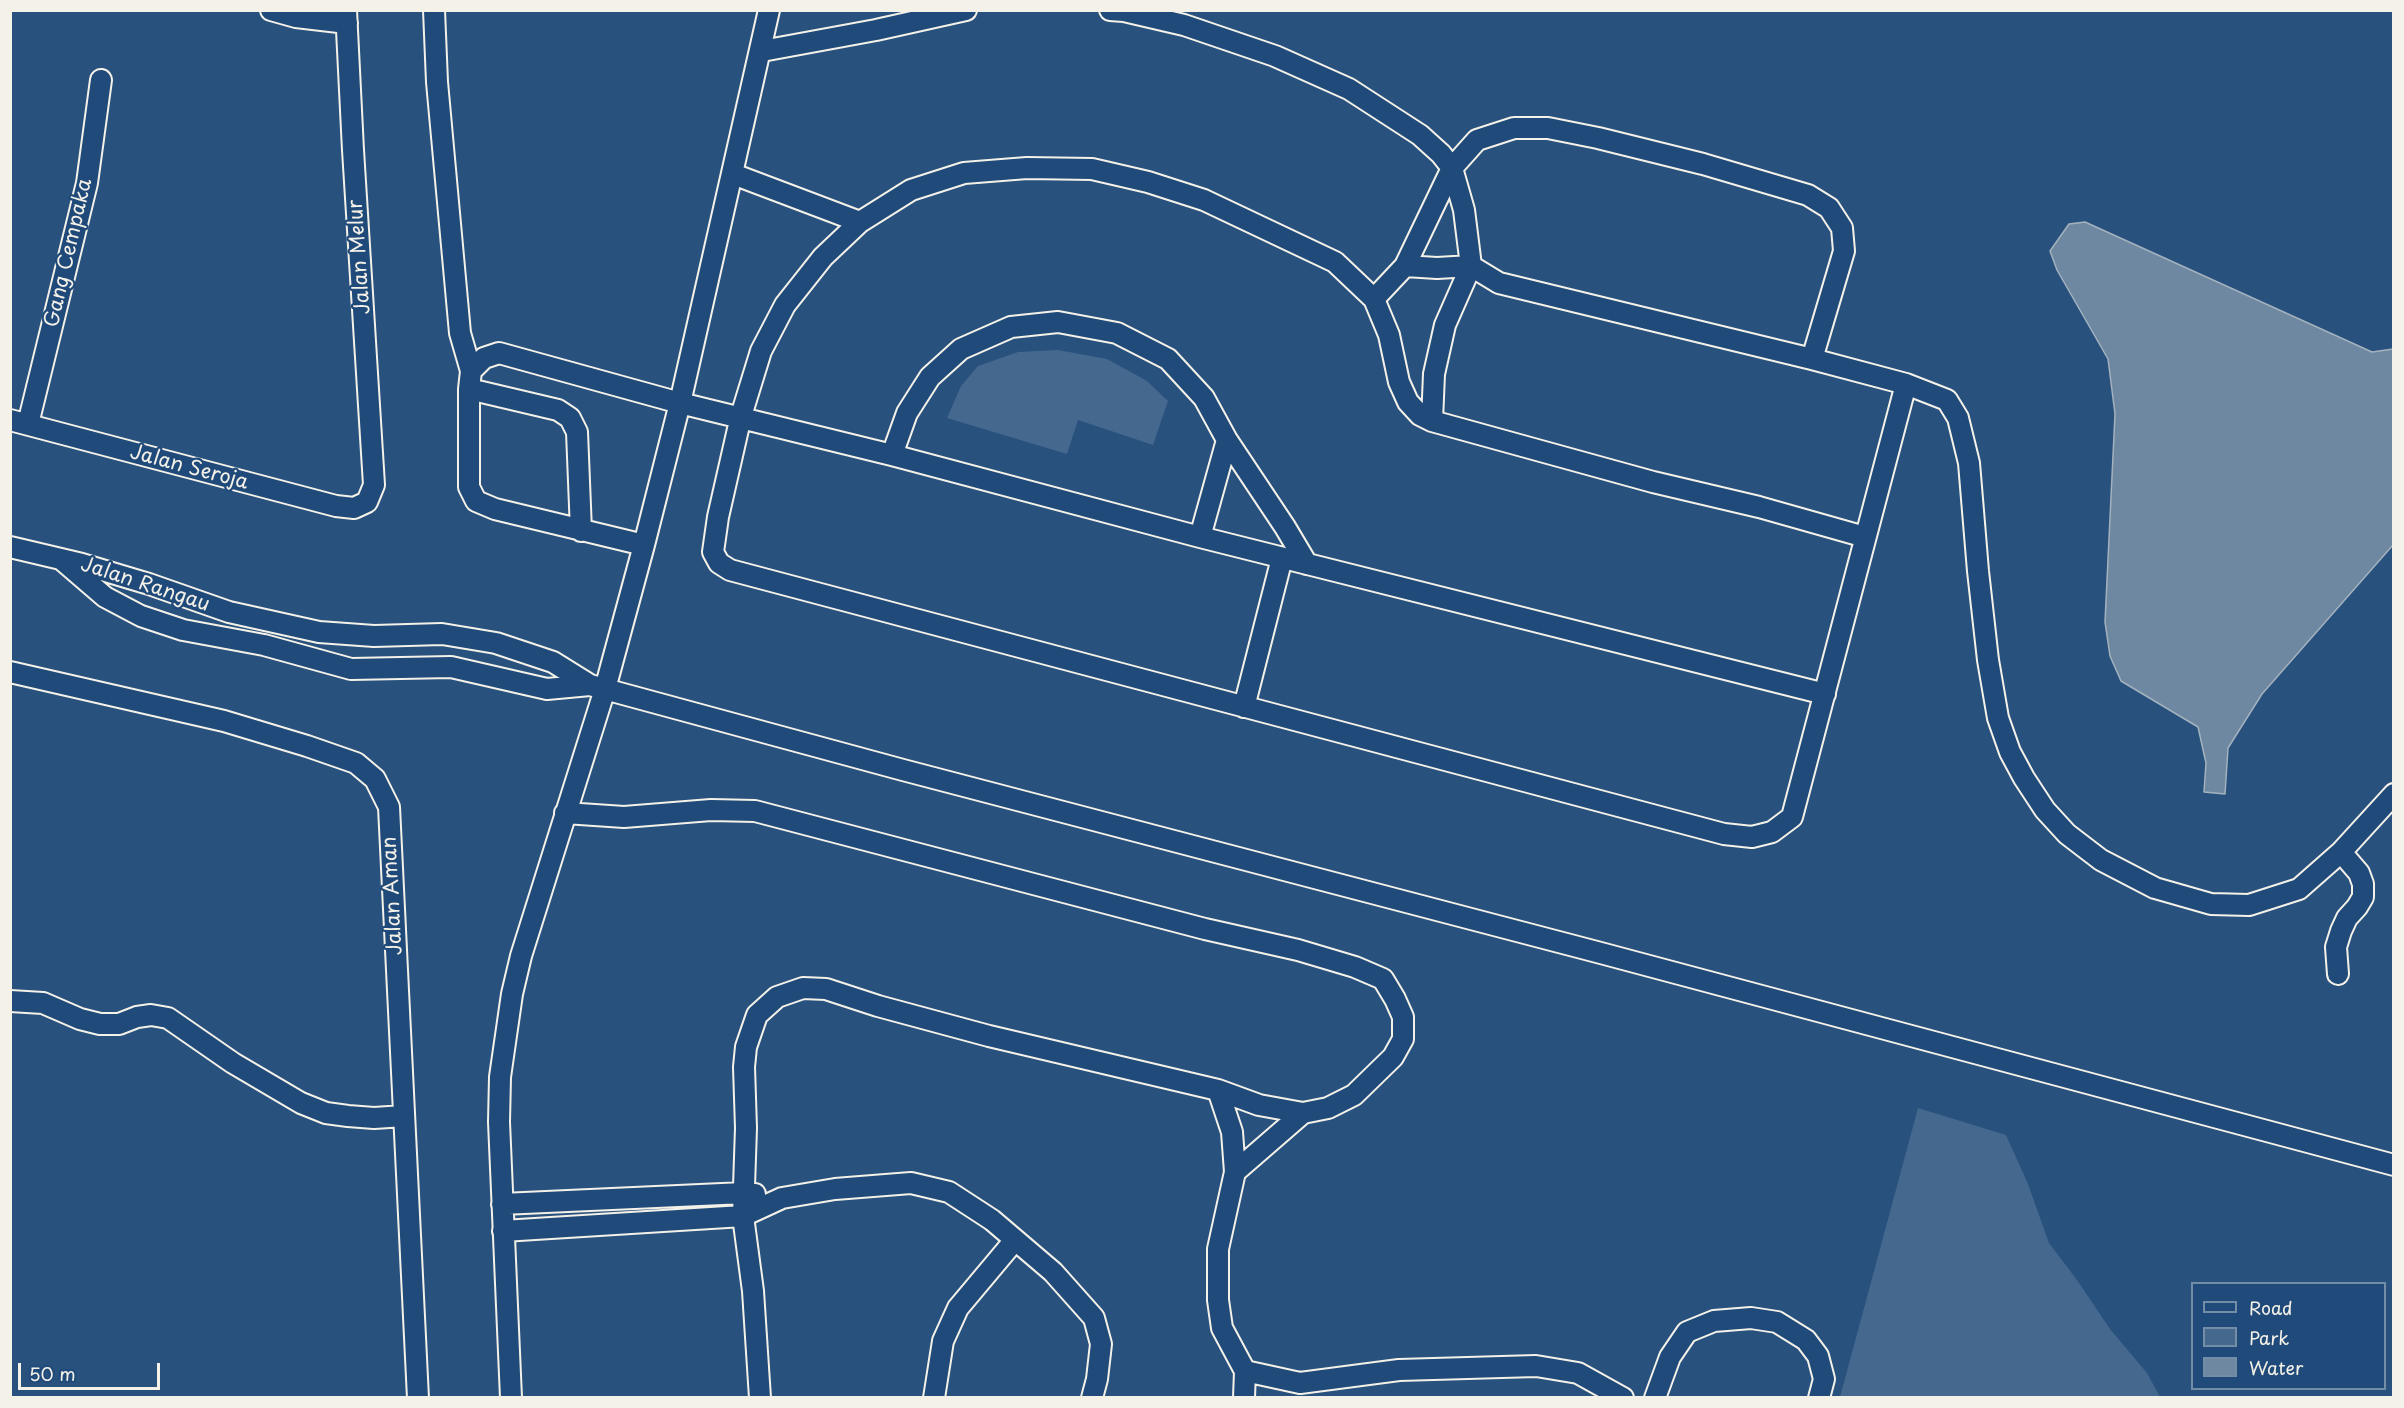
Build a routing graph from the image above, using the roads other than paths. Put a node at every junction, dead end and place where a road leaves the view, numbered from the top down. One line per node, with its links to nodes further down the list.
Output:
1 (271, 10): 7 (street)
2 (434, 10): 17 (street)
3 (769, 10): 8 (street)
4 (966, 10): 8 (street)
5 (1110, 10): 6 (street)
6 (1124, 11): 10 (street)
7 (347, 17): 25 (street, Jalan Melur)
8 (762, 51): 11 (street)
9 (101, 80): 22 (street, Gang Cempaka)
10 (1452, 168): 13 (street); 14 (street); 16 (street)
11 (733, 174): 12 (street); 19 (street)
12 (860, 222): 15 (street); 20 (street)
13 (1405, 266): 14 (street); 15 (street)
14 (1471, 266): 16 (street); 21 (street)
15 (1374, 299): 21 (street)
16 (1812, 359): 18 (street)
17 (470, 380): 19 (street); 26 (street); 26 (street)
18 (1906, 384): 28 (street); 40 (street)
19 (680, 403): 20 (street); 29 (street)
20 (741, 416): 24 (street); 37 (street)
21 (1432, 420): 28 (street)
22 (20, 422): 25 (street, Jalan Seroja)
23 (1227, 440): 24 (street); 27 (street); 33 (street)
24 (892, 455): 27 (street)
25 (367, 502)
26 (580, 531): 29 (street)
27 (1200, 537): 31 (street)
28 (1865, 537): 36 (street)
29 (644, 545): 35 (street)
30 (10, 547): 32 (street, Jalan Rangau)
31 (1282, 558): 33 (street); 37 (street)
32 (61, 560): 35 (street, Jalan Rangau); 35 (street, Jalan Rangau)
33 (1307, 564): 36 (street)
34 (10, 672): 45 (street, Jalan Aman)
35 (597, 687): 39 (street); 46 (street)
36 (1825, 694): 37 (street)
37 (1244, 707)
38 (2394, 794): 40 (street)
39 (565, 813): 44 (street); 50 (street)
40 (2341, 852): 41 (street)
41 (2338, 974)
42 (10, 1001): 45 (street)
43 (1218, 1090): 44 (street); 47 (street); 48 (street)
44 (1304, 1113): 47 (street)
45 (404, 1116): 55 (street, Jalan Aman)
46 (2394, 1165)
47 (1234, 1172): 54 (street)
48 (744, 1192): 49 (street); 50 (street); 51 (street)
49 (782, 1198): 51 (street); 53 (street)
50 (502, 1204): 52 (street)
51 (743, 1216): 52 (street); 57 (street)
52 (503, 1231): 56 (street)
53 (1015, 1240): 58 (street); 59 (street)
54 (1245, 1371): 60 (street); 61 (street)
55 (418, 1398)
56 (511, 1398)
57 (760, 1398)
58 (934, 1398)
59 (1092, 1398)
60 (1244, 1398)
61 (1623, 1398)
62 (1654, 1398): 63 (street)
63 (1819, 1398)

